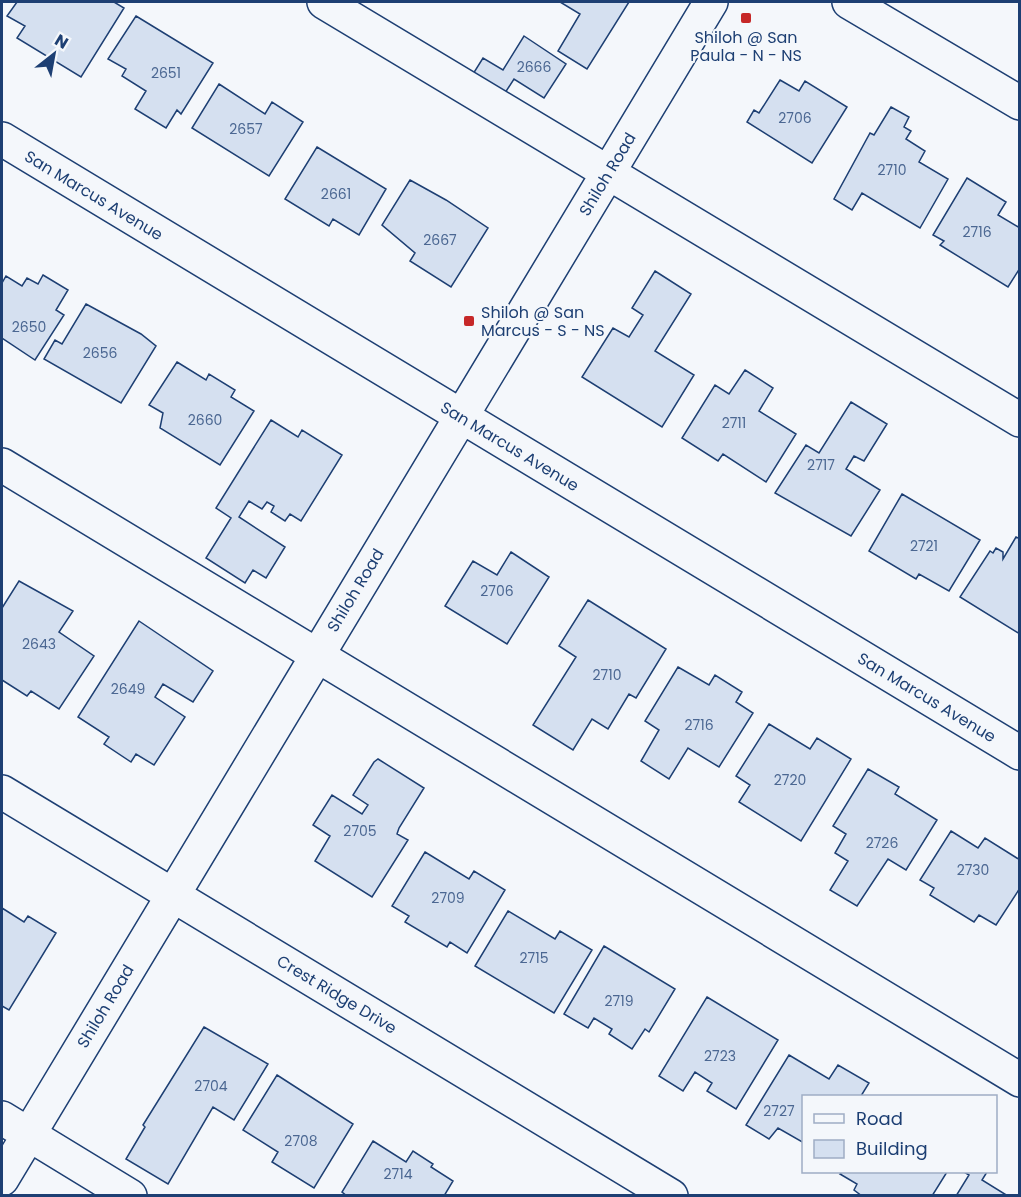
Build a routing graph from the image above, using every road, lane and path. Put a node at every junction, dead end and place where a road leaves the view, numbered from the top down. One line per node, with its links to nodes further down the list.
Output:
1 (324, 2): 6 (street)
2 (711, 2): 6 (street, Shiloh Road)
3 (849, 2): 4 (street)
4 (1020, 103)
5 (2, 139): 7 (street, San Marcus Avenue)
6 (608, 172): 7 (street, Shiloh Road); 8 (street)
7 (460, 416): 10 (street, Shiloh Road); 11 (street, San Marcus Avenue)
8 (1020, 420)
9 (2, 465): 10 (street)
10 (316, 654): 13 (street, Shiloh Road); 14 (street)
11 (1020, 753)
12 (2, 792): 13 (street, Crest Ridge Drive)
13 (172, 895): 15 (street, Shiloh Road); 18 (street, Crest Ridge Drive)
14 (1020, 1080)
15 (15, 1126): 16 (street, Shiloh Road); 17 (street)
16 (2, 1179)
17 (130, 1196)
18 (671, 1196)

